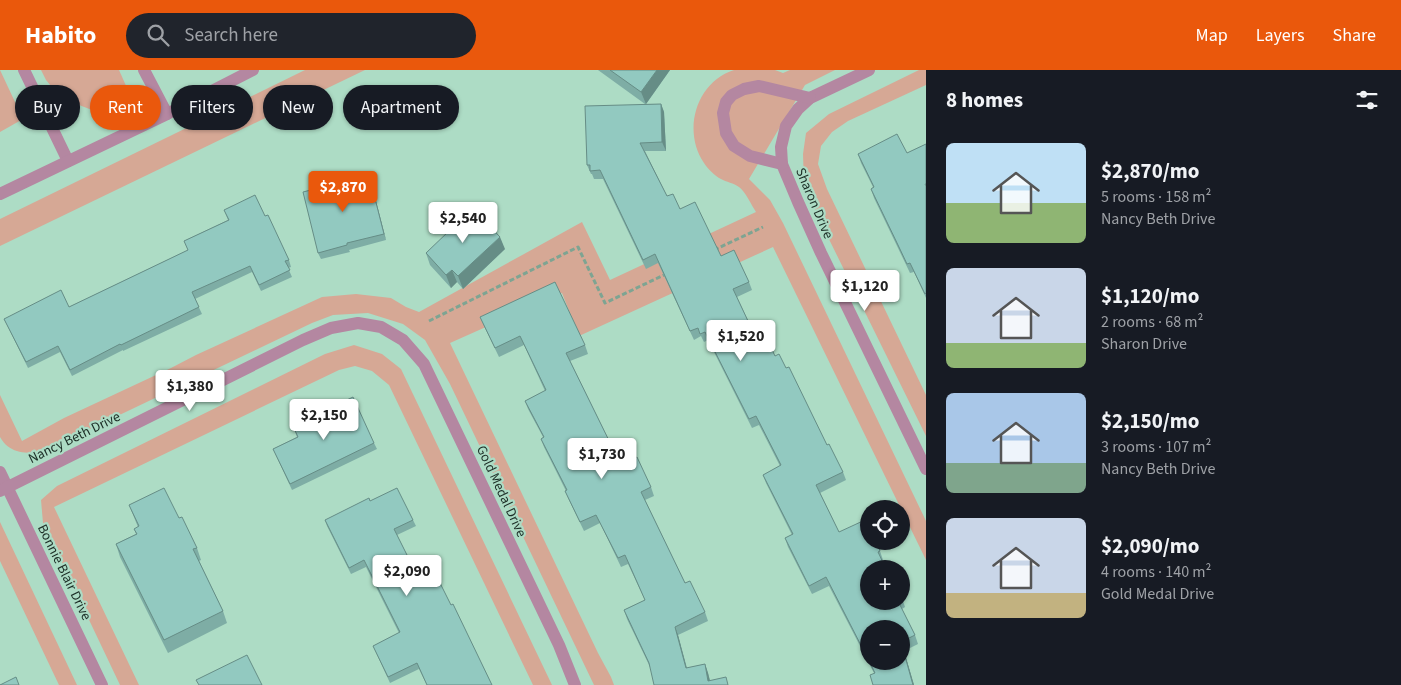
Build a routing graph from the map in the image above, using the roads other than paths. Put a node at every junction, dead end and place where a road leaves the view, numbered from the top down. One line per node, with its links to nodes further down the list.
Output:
1 (24, 70): 7 (street)
2 (144, 70): 6 (street)
3 (252, 70): 6 (street)
4 (869, 70): 5 (street)
5 (810, 98): 8 (street, Sharon Drive); 8 (street, Sharon Drive)
6 (166, 114): 7 (street)
7 (68, 161): 9 (street)
8 (782, 164): 11 (street, Sharon Drive)
9 (0, 194)
10 (380, 327): 13 (street, Nancy Beth Drive); 15 (street, Gold Medal Drive)
11 (926, 469)
12 (0, 472): 13 (street, Bonnie Blair Drive)
13 (4, 489): 14 (street, Bonnie Blair Drive)
14 (102, 685)
15 (576, 685)

